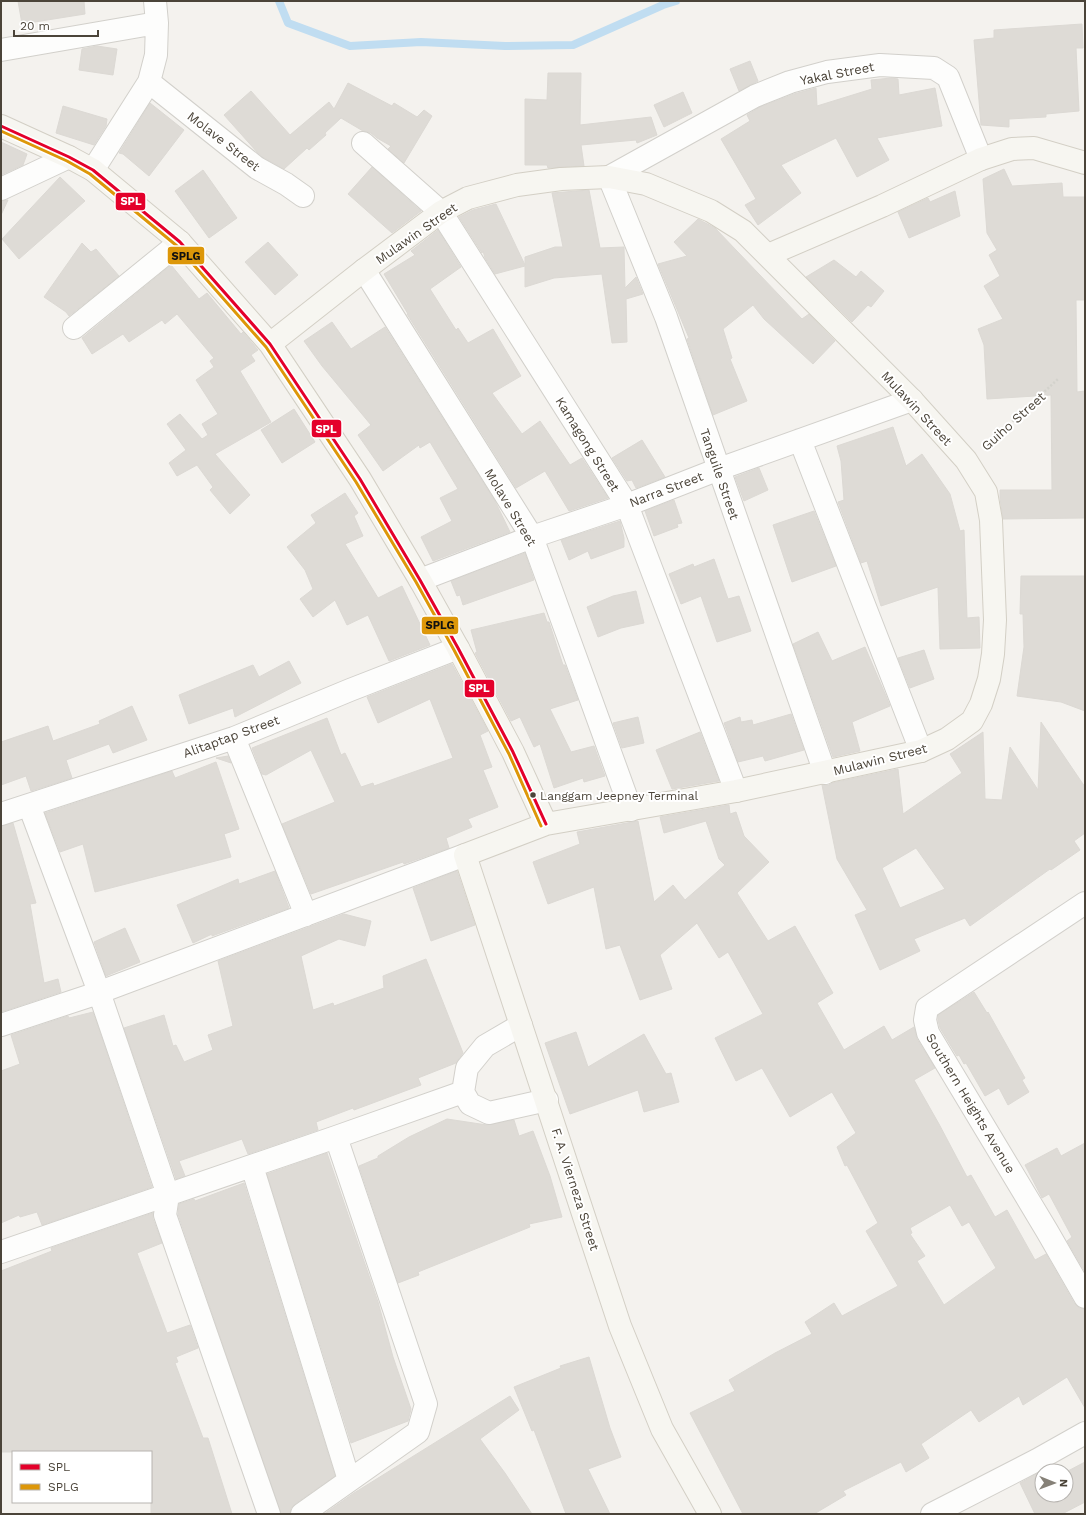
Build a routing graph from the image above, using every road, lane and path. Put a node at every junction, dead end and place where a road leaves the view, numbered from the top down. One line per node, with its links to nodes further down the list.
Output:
1 (155, 1): 2 (street)
2 (157, 24): 3 (street); 4 (street)
3 (1, 50)
4 (149, 82): 10 (street); 13 (street, Molave Street)
5 (1, 126): 7 (street)
6 (363, 143): 14 (street, Kamagong Street)
7 (69, 156): 10 (street); 12 (street)
8 (981, 159): 9 (street); 11 (street, Yakal Street); 16 (street)
9 (1085, 163)
10 (94, 170): 15 (street)
11 (609, 177): 14 (street, Mulawin Street); 16 (street, Mulawin Street); 24 (street, Tanguile Street)
12 (1, 189)
13 (303, 196)
14 (441, 212): 17 (street, Mulawin Street); 25 (street, Kamagong Street)
15 (180, 242): 18 (street); 19 (street)
16 (768, 255): 21 (street, Mulawin Street)
17 (364, 270): 19 (street, Mulawin Street); 26 (street, Molave Street)
18 (74, 328)
19 (270, 344): 27 (street)
20 (1058, 379): 23 (path, Guiho Street)
21 (912, 400): 22 (street, Narra Street); 23 (street, Mulawin Street)
22 (800, 440): 24 (street, Narra Street); 30 (street)
23 (966, 460): 30 (street, Mulawin Street)
24 (718, 469): 25 (street, Narra Street); 31 (street, Tanguile Street)
25 (627, 505): 26 (street, Narra Street); 32 (street, Kamagong Street)
26 (532, 537): 27 (street, Narra Street); 34 (street, Molave Street)
27 (420, 580): 28 (street)
28 (458, 648): 29 (street, Alitaptap Street); 36 (street)
29 (234, 738): 33 (street, Alitaptap Street); 39 (street)
30 (921, 752): 31 (street, Mulawin Street)
31 (825, 773): 32 (street, Mulawin Street)
32 (736, 791): 34 (street, Mulawin Street)
33 (29, 805): 35 (street, Alitaptap Street); 40 (street)
34 (631, 810): 36 (street, Mulawin Street)
35 (1, 814)
36 (546, 824): 37 (street, Mulawin Street)
37 (465, 854): 39 (street); 42 (street, F. A. Vierneza Street)
38 (1085, 903): 49 (street, Southern Heights Avenue)
39 (306, 915): 40 (street)
40 (99, 992): 41 (street); 47 (street)
41 (1, 1025)
42 (522, 1026): 43 (street); 44 (street, F. A. Vierneza Street)
43 (463, 1092): 44 (street); 45 (street)
44 (547, 1100): 52 (street, F. A. Vierneza Street)
45 (336, 1137): 46 (street); 51 (street)
46 (252, 1166): 47 (street); 51 (street)
47 (168, 1195): 48 (street); 53 (street)
48 (1, 1252)
49 (1085, 1297)
50 (1085, 1433): 55 (street)
51 (350, 1480): 54 (street)
52 (709, 1513)
53 (269, 1514)
54 (302, 1514)
55 (932, 1514)

